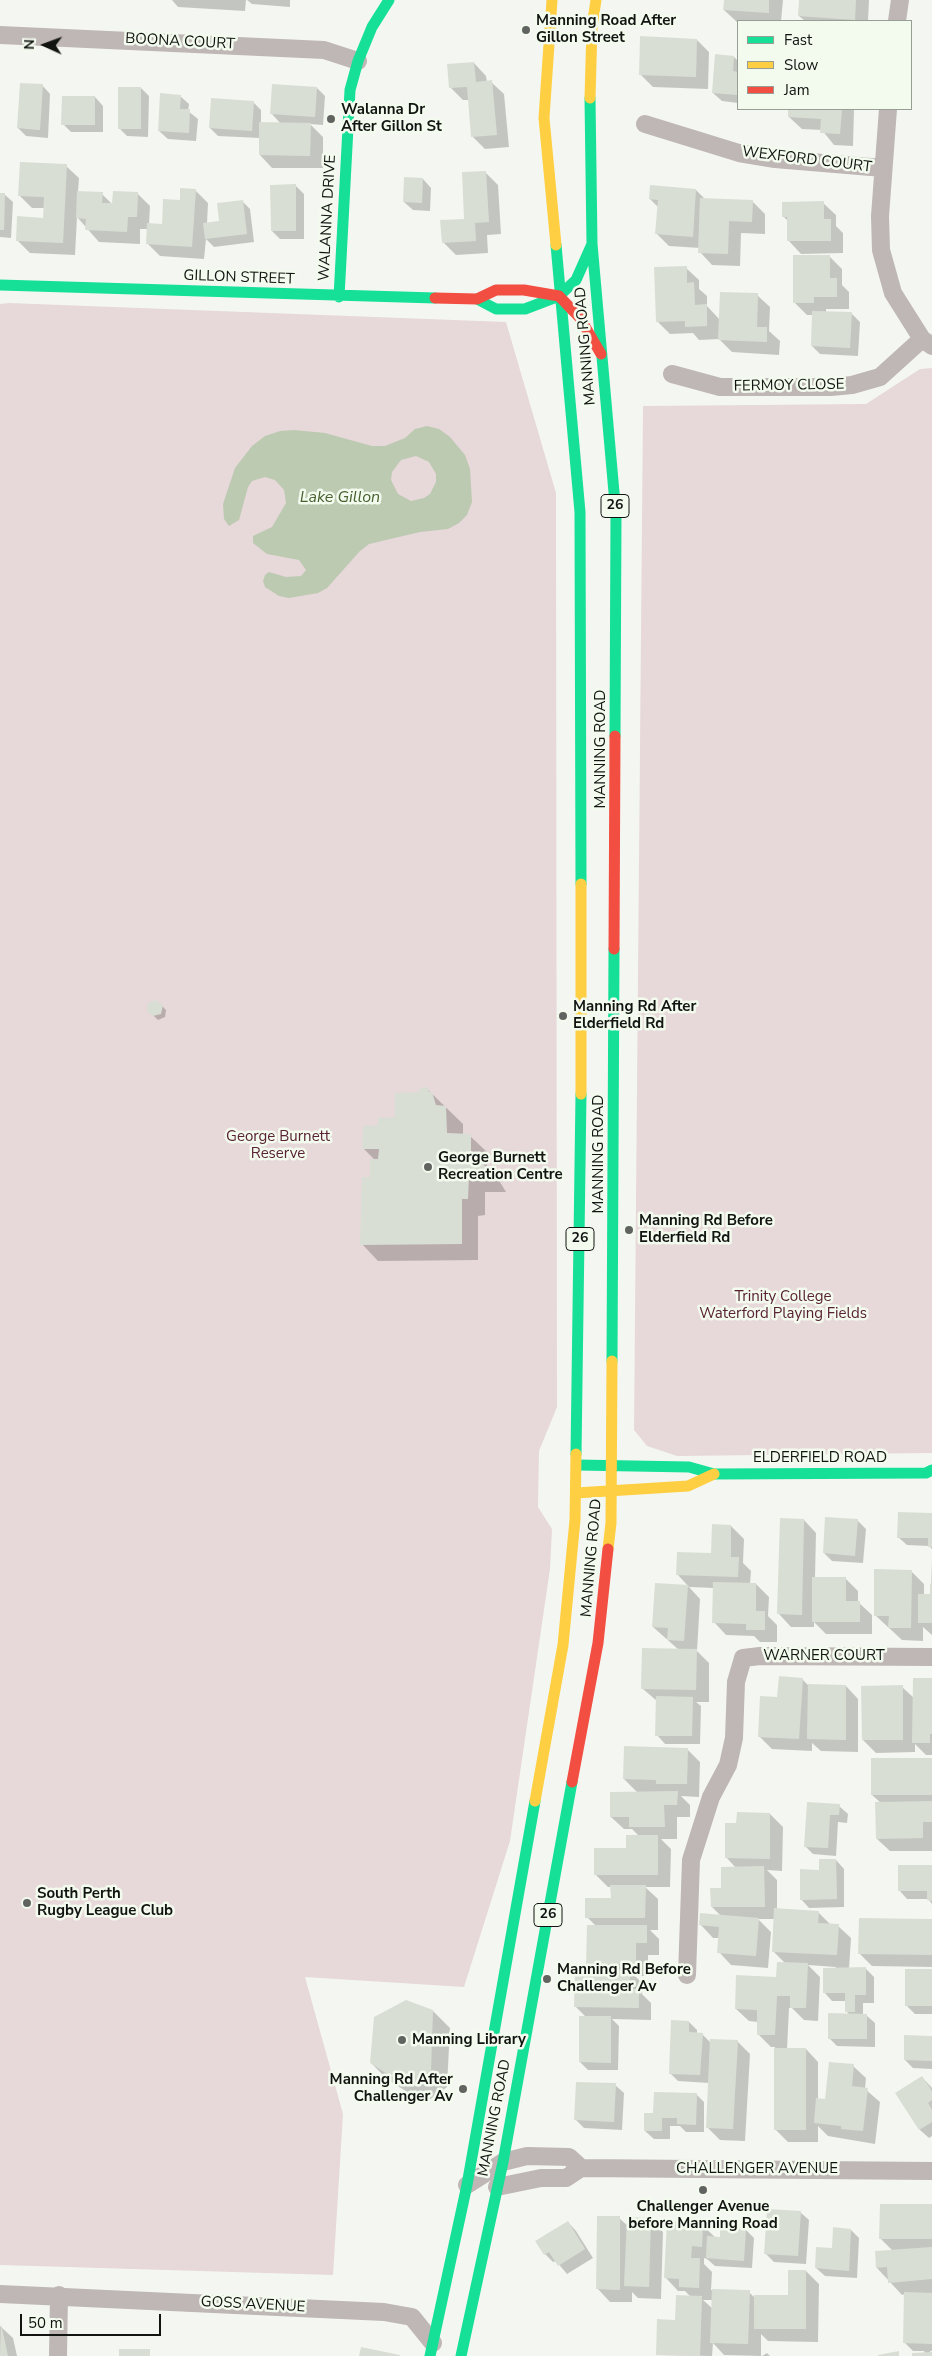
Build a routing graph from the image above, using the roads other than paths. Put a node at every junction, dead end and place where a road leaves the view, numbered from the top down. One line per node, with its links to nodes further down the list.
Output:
1 (389, 0): 7 (main road, WALANNA DRIVE)
2 (552, 0): 13 (main road, MANNING ROAD / 26)
3 (596, 0): 11 (main road, MANNING ROAD / 26)
4 (900, 0): 5 (street)
5 (897, 20)
6 (0, 35): 7 (street, BOONA COURT)
7 (358, 61): 14 (main road, WALANNA DRIVE)
8 (888, 110): 10 (street)
9 (645, 124): 10 (street, WEXFORD COURT)
10 (883, 168): 16 (street)
11 (592, 244): 13 (main road, GILLON STREET); 17 (main road, MANNING ROAD / 26)
12 (0, 285): 14 (main road, GILLON STREET)
13 (559, 296): 15 (main road, GILLON STREET); 15 (main road, GILLON STREET); 17 (main road); 20 (main road, MANNING ROAD / 26)
14 (339, 297): 15 (main road, GILLON STREET)
15 (477, 299)
16 (927, 343): 18 (street, FERMOY CLOSE)
17 (601, 354): 19 (main road, MANNING ROAD / 26)
18 (672, 374)
19 (612, 1464): 20 (main road, ELDERFIELD ROAD); 22 (main road, ELDERFIELD ROAD); 23 (main road, MANNING ROAD / 26)
20 (577, 1465): 24 (main road, MANNING ROAD / 26)
21 (930, 1473): 22 (main road, ELDERFIELD ROAD)
22 (714, 1474): 23 (main road, ELDERFIELD ROAD)
23 (613, 1491): 24 (main road, ELDERFIELD ROAD); 27 (main road, MANNING ROAD / 26)
24 (576, 1493): 30 (main road, MANNING ROAD / 26)
25 (932, 1657): 26 (street, WARNER COURT)
26 (687, 1975)
27 (503, 2162): 28 (street, CHALLENGER AVENUE); 30 (street, CHALLENGER AVENUE); 31 (main road, MANNING ROAD / 26)
28 (581, 2168): 29 (street, CHALLENGER AVENUE); 31 (street, CHALLENGER AVENUE)
29 (932, 2170)
30 (467, 2185): 34 (main road, MANNING ROAD / 26)
31 (498, 2187): 36 (main road, MANNING ROAD / 26)
32 (0, 2294): 33 (street, GOSS AVENUE)
33 (59, 2295): 34 (street, GOSS AVENUE); 35 (street)
34 (431, 2350)
35 (58, 2356)
36 (461, 2356)

